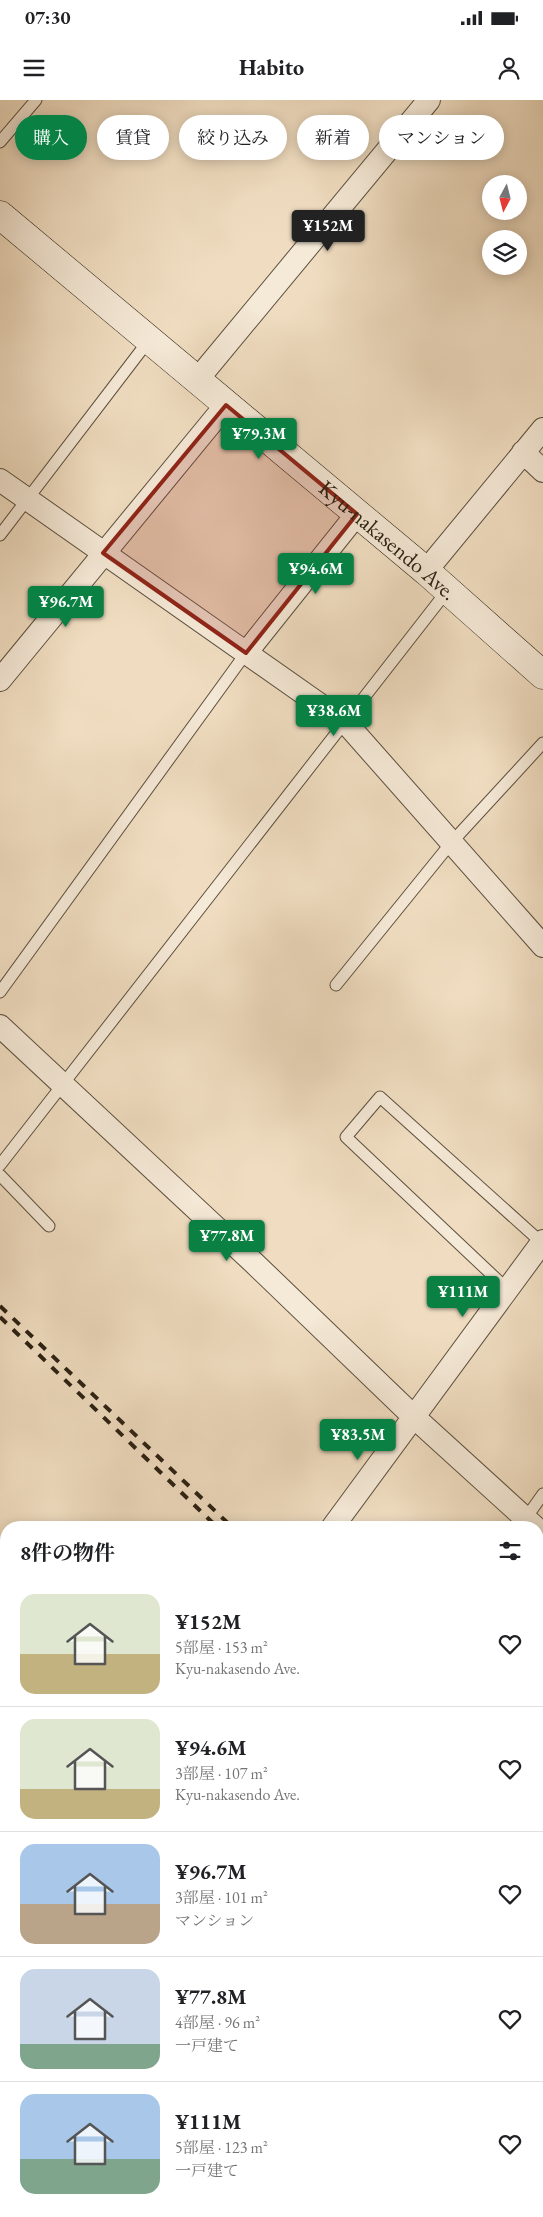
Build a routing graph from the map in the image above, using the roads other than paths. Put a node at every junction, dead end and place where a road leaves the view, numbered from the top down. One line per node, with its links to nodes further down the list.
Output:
1 (36, 100): 3 (lane)
2 (430, 100): 6 (street)
3 (0, 142)
4 (0, 215): 5 (main road, Kyu-nakasendo Ave.)
5 (149, 340): 6 (main road, Kyu-nakasendo Ave.); 12 (lane)
6 (197, 380): 7 (main road, Kyu-nakasendo Ave.)
7 (226, 405): 13 (main road, Kyu-nakasendo Ave.); 15 (street)
8 (543, 430): 9 (street)
9 (523, 452): 10 (street); 16 (street)
10 (543, 471)
11 (0, 480): 12 (street)
12 (28, 501): 14 (lane); 15 (street)
13 (357, 514): 16 (main road, Kyu-nakasendo Ave.); 18 (street)
14 (0, 535)
15 (103, 553): 18 (street); 20 (street)
16 (426, 571): 17 (main road, Kyu-nakasendo Ave.)
17 (447, 591): 19 (main road, Kyu-nakasendo Ave.); 21 (lane)
18 (246, 653): 21 (street); 26 (lane)
19 (543, 675)
20 (0, 680)
21 (346, 722): 23 (street); 28 (lane)
22 (543, 743): 23 (lane)
23 (451, 843): 24 (street); 25 (lane)
24 (543, 946)
25 (336, 985)
26 (0, 992)
27 (0, 1026): 28 (street)
28 (62, 1084): 29 (lane); 34 (street)
29 (0, 1165)
30 (0, 1175): 31 (lane)
31 (49, 1226)
32 (542, 1242): 33 (street); 33 (lane)
33 (508, 1289): 34 (street)
34 (414, 1417): 36 (street); 37 (street)
35 (543, 1494): 38 (lane)
36 (337, 1521)
37 (529, 1521)
38 (534, 1521)

